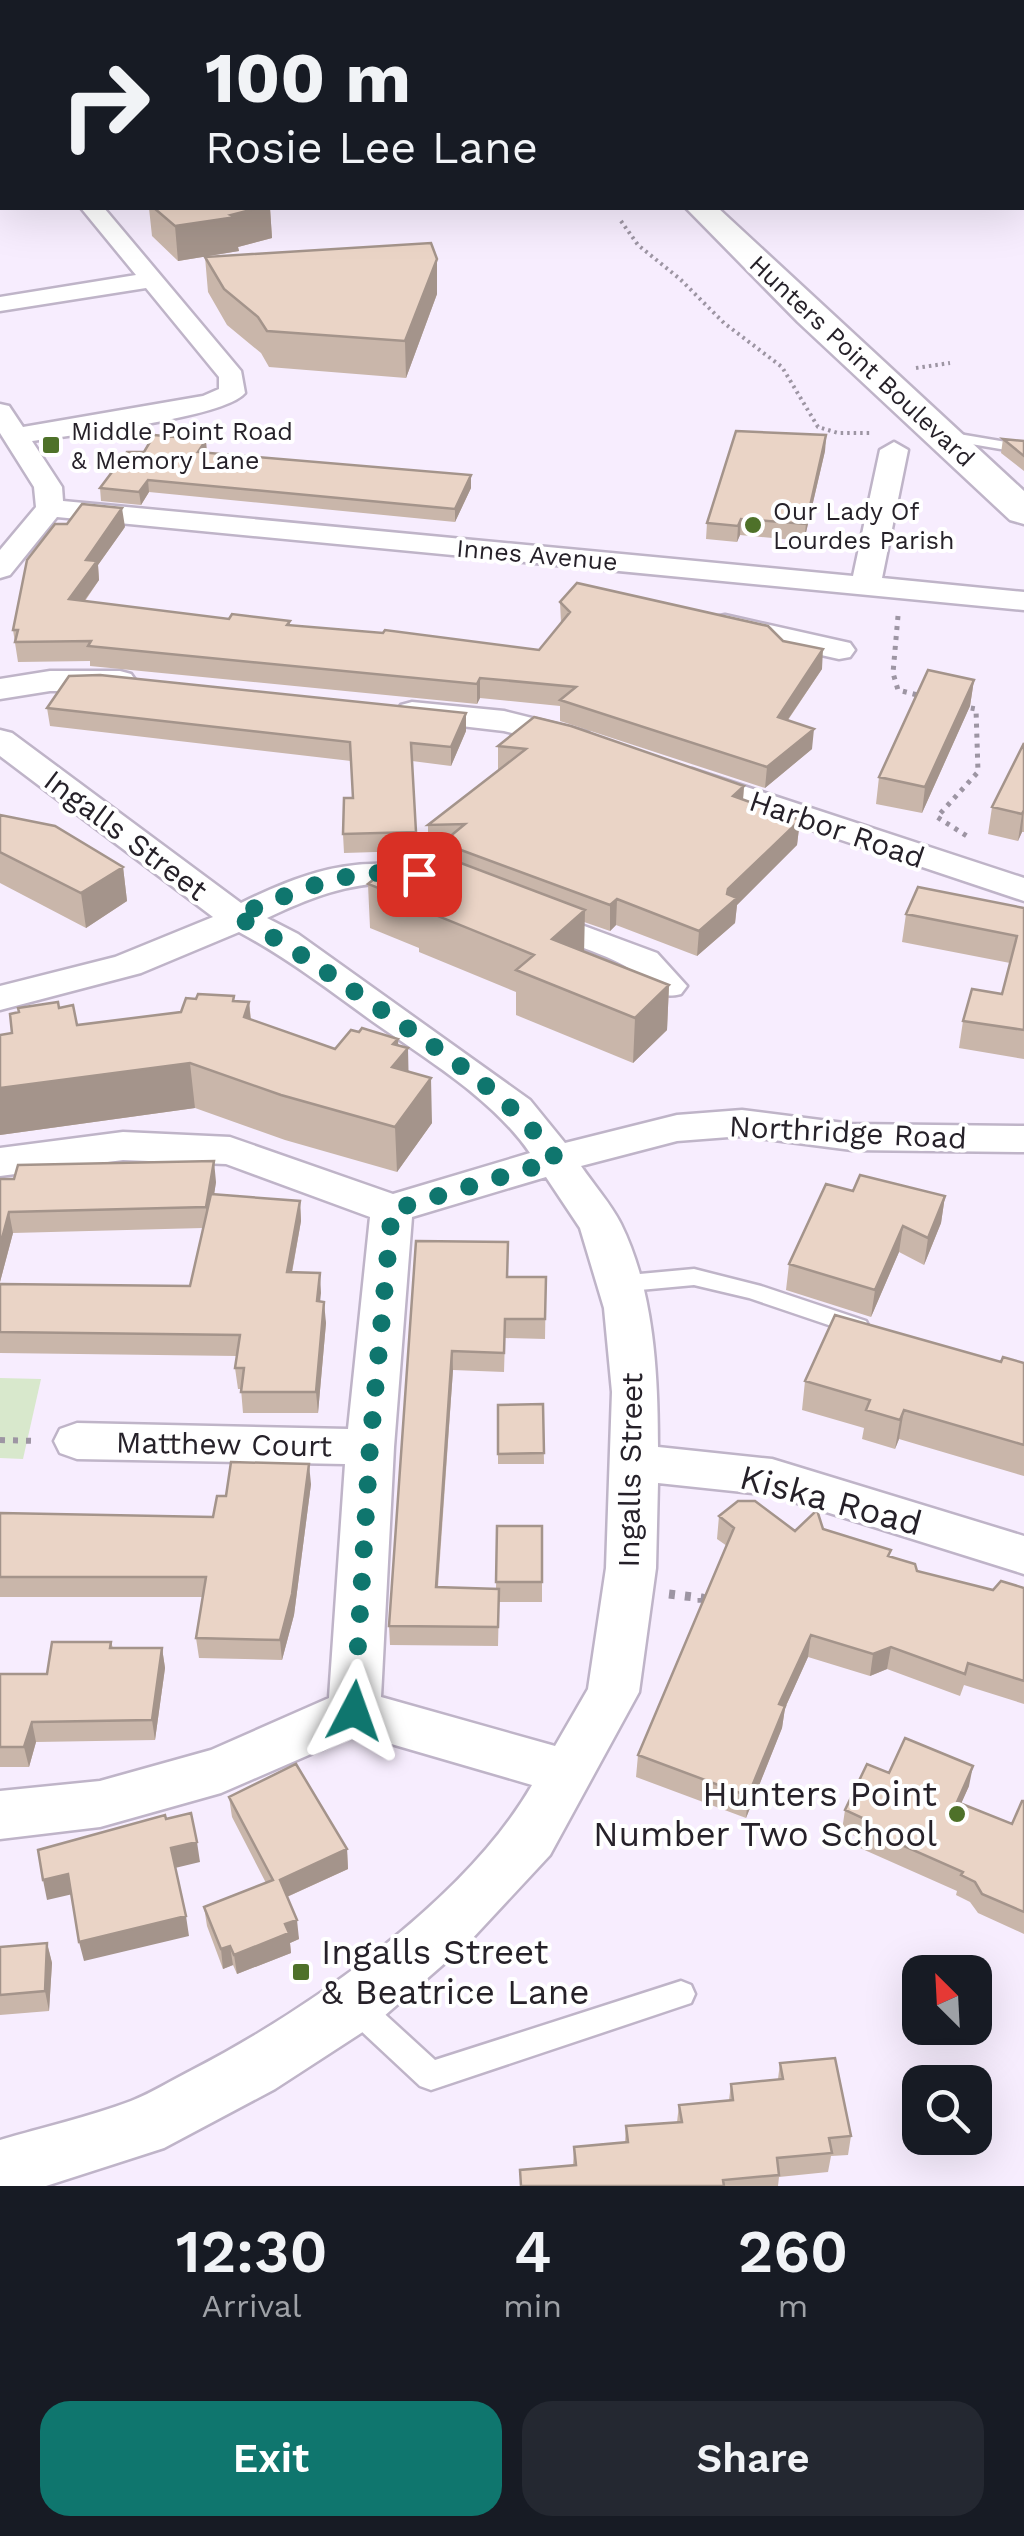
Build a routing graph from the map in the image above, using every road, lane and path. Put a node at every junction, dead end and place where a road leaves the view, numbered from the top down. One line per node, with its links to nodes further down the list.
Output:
1 (94, 210): 4 (street)
2 (703, 210): 9 (main road, Hunters Point Boulevard)
3 (621, 221): 9 (path)
4 (152, 280): 5 (street); 8 (street)
5 (0, 304)
6 (950, 363): 7 (path)
7 (914, 368)
8 (8, 424): 12 (street)
9 (939, 434): 10 (lane); 11 (main road); 13 (main road, Hunters Point Boulevard)
10 (1024, 449)
11 (894, 450): 16 (street)
12 (50, 508): 14 (street, Innes Avenue); 15 (street)
13 (1024, 512)
14 (544, 556): 16 (street, Innes Avenue); 18 (street)
15 (0, 569)
16 (866, 586): 17 (street, Innes Avenue)
17 (901, 590): 19 (street, Innes Avenue); 24 (path)
18 (580, 591)
19 (1024, 600)
20 (691, 616): 21 (street)
21 (839, 650)
22 (159, 686): 23 (street)
23 (0, 689)
24 (930, 698)
25 (945, 702): 30 (path)
26 (389, 709): 28 (street)
27 (0, 740): 33 (street, Ingalls Street)
28 (602, 747)
29 (658, 766): 30 (street, Harbor Road)
30 (1012, 886)
31 (471, 894): 33 (street)
32 (506, 908): 35 (street)
33 (235, 916): 34 (street); 37 (street, Ingalls Street)
34 (5, 986)
35 (668, 986)
36 (1024, 1139): 37 (street, Northridge Road)
37 (557, 1160): 39 (street, Northridge Road); 40 (street, Ingalls Street)
38 (0, 1162): 39 (street)
39 (392, 1210): 43 (street)
40 (618, 1284): 41 (lane); 44 (street, Ingalls Street)
41 (880, 1334)
42 (77, 1441): 43 (street, Matthew Court)
43 (370, 1446): 48 (street)
44 (635, 1462): 45 (street, Kiska Road); 49 (street, Ingalls Street)
45 (1024, 1555)
46 (702, 1598): 47 (path)
47 (702, 1616)
48 (354, 1711): 49 (street); 50 (street)
49 (568, 1773): 52 (street, Ingalls Street)
50 (0, 1815)
51 (681, 1994): 52 (lane)
52 (354, 2005): 53 (street, Ingalls Street)
53 (0, 2170)

